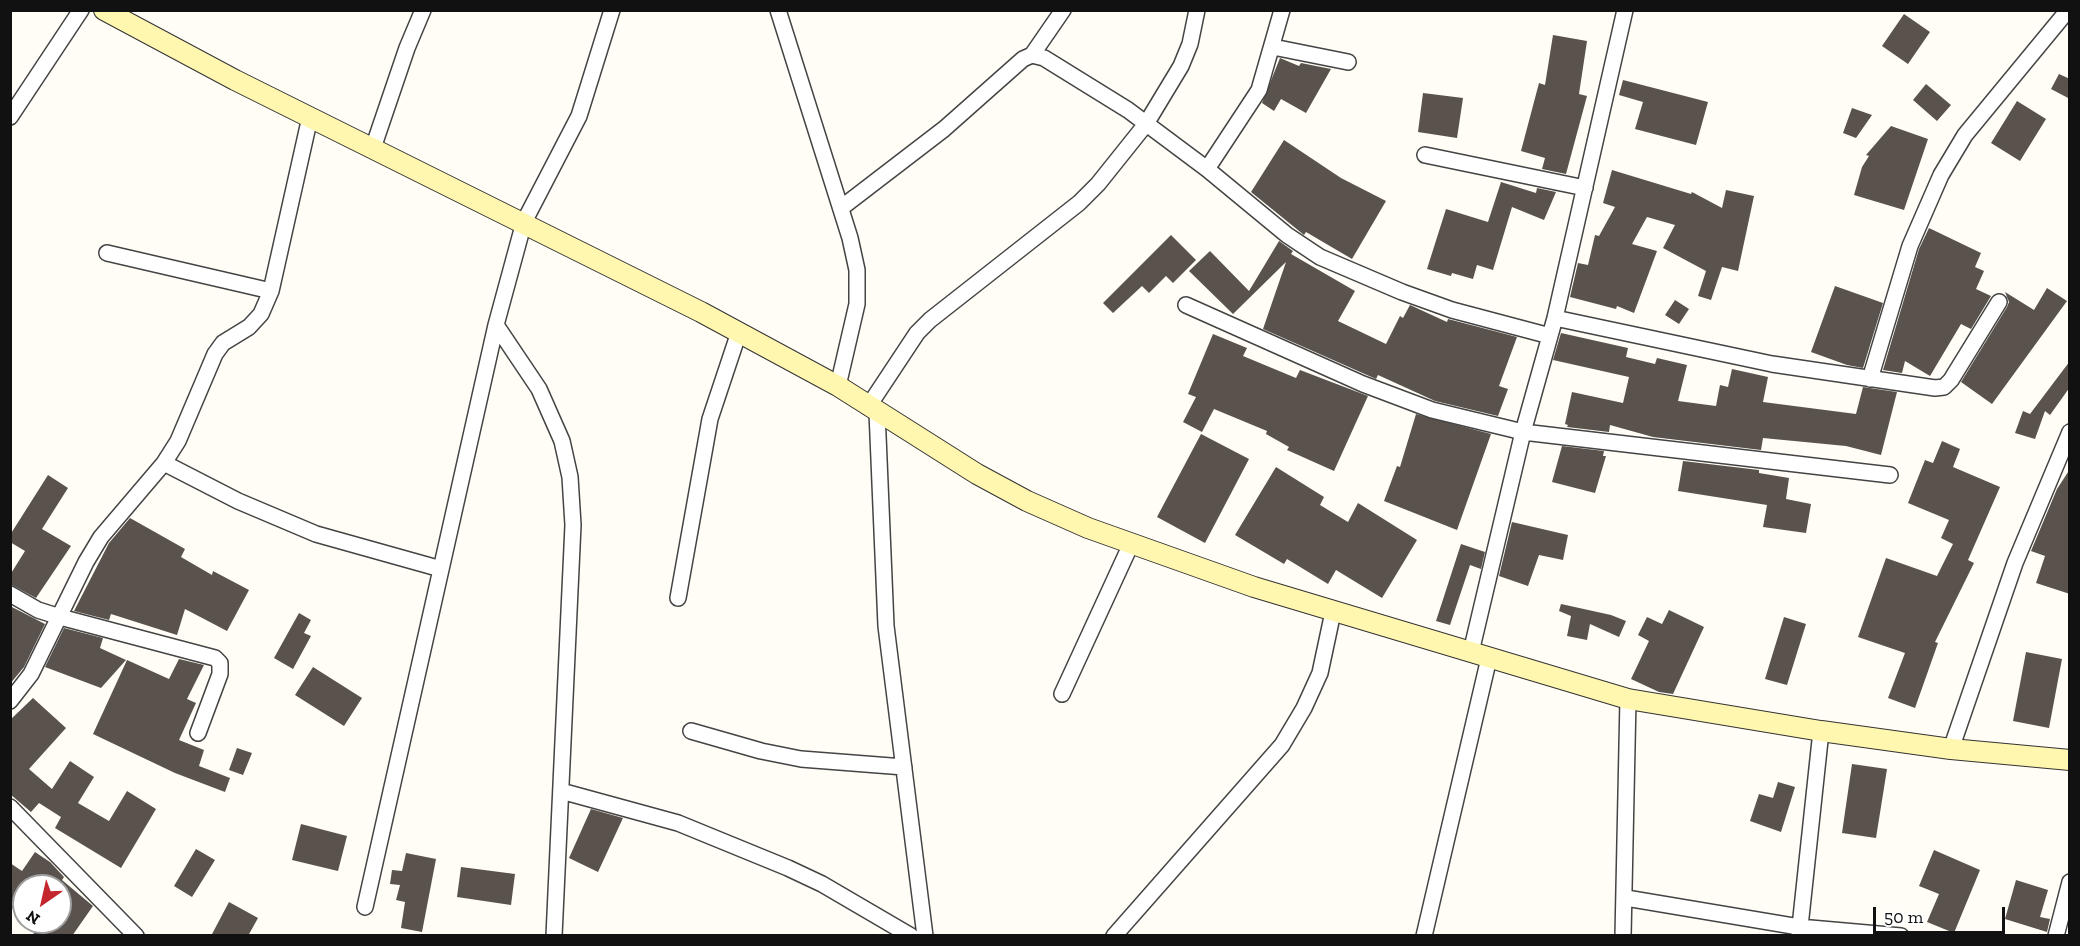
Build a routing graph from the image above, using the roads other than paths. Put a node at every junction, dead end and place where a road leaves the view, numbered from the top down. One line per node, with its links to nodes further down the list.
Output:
1 (81, 10): 14 (street)
2 (104, 10): 15 (street)
3 (423, 10): 17 (street)
4 (612, 10): 22 (street)
5 (778, 10): 21 (street)
6 (1063, 10): 12 (street)
7 (1197, 10): 16 (street)
8 (1282, 10): 11 (street)
9 (1625, 10): 20 (street)
10 (2064, 15): 31 (street)
11 (1273, 47): 13 (street); 19 (street)
12 (1032, 56): 16 (street); 21 (street)
13 (1348, 62)
14 (10, 117)
15 (310, 117): 17 (street); 24 (street)
16 (1146, 124): 19 (street); 33 (street)
17 (373, 148): 22 (street)
18 (1425, 155): 20 (street)
19 (1207, 169): 30 (street)
20 (1585, 188): 27 (street)
21 (841, 208): 32 (street)
22 (524, 222): 28 (street); 29 (street)
23 (107, 253): 24 (street)
24 (271, 291): 36 (street)
25 (1999, 302): 31 (street)
26 (1186, 305): 34 (street)
27 (1555, 318): 30 (street); 31 (street)
28 (496, 325): 39 (street); 54 (street)
29 (739, 332): 32 (street); 41 (street)
30 (1550, 336): 34 (street)
31 (1870, 378)
32 (838, 386): 33 (street)
33 (873, 409): 38 (street); 53 (street)
34 (1523, 432): 37 (street); 44 (street)
35 (2070, 432): 51 (street)
36 (164, 464): 39 (street); 43 (street)
37 (1890, 475)
38 (1131, 544): 42 (street); 45 (street)
39 (441, 569): 58 (street)
40 (10, 594): 43 (street)
41 (678, 598)
42 (1333, 612): 44 (street); 64 (street)
43 (60, 617): 47 (street); 50 (street)
44 (1480, 655): 46 (street); 65 (street)
45 (1062, 694)
46 (1628, 699): 49 (street); 57 (street)
47 (10, 701)
48 (691, 731): 53 (street)
49 (1821, 731): 51 (street); 59 (street)
50 (198, 733)
51 (1952, 749): 52 (street)
52 (2070, 760)
53 (904, 767): 63 (street)
54 (561, 791): 61 (street); 62 (street)
55 (10, 807): 60 (street)
56 (2070, 882): 68 (street)
57 (1626, 898): 59 (street); 66 (street)
58 (365, 908)
59 (1799, 931): 67 (street)
60 (136, 936)
61 (554, 936)
62 (911, 936)
63 (925, 936)
64 (1114, 936)
65 (1424, 936)
66 (1623, 936)
67 (1900, 936)
68 (2056, 936)

